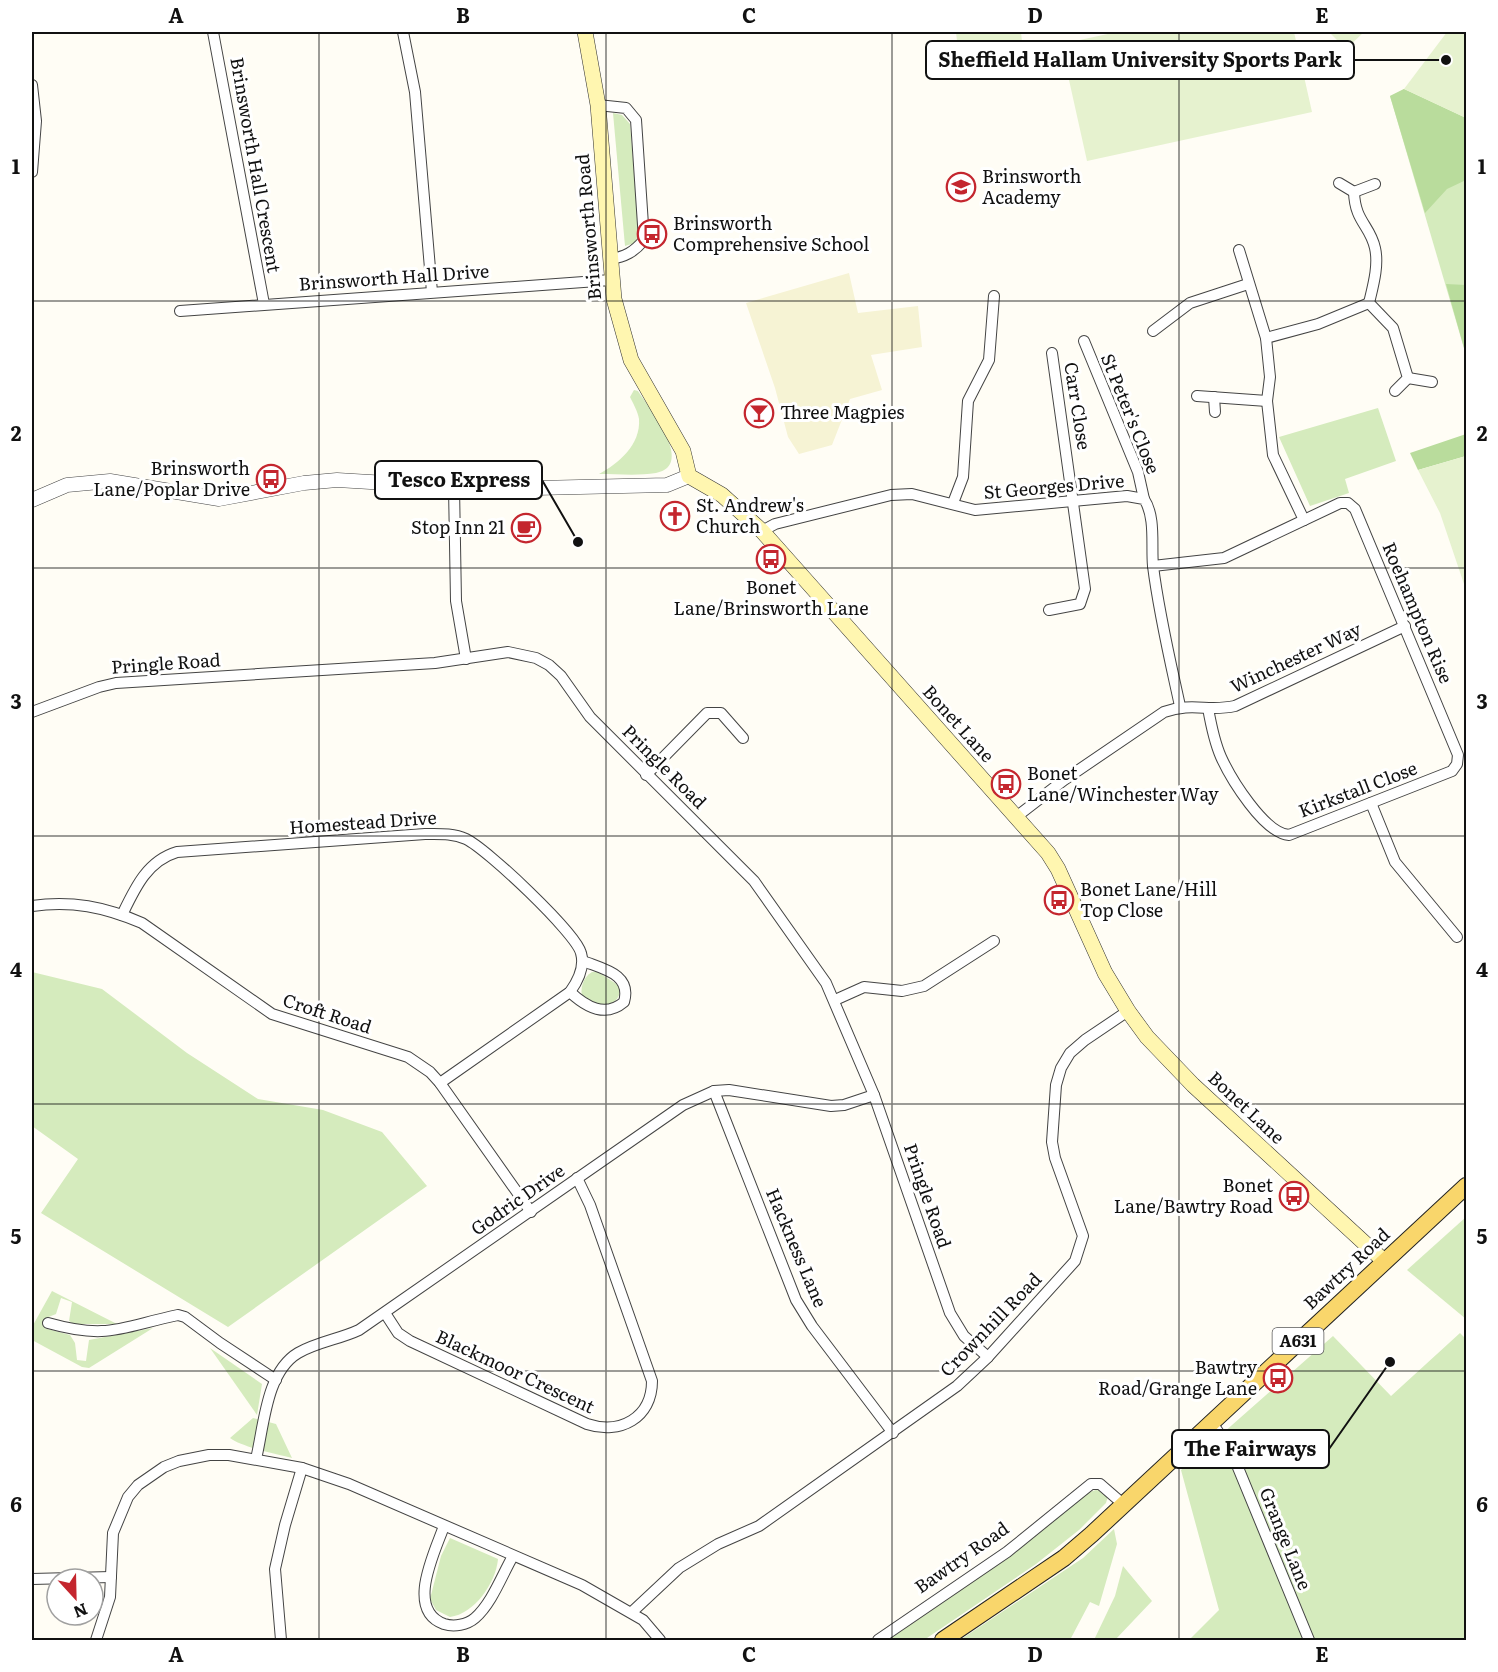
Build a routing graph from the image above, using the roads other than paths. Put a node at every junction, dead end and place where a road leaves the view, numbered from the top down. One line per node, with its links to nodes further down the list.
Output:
1 (213, 32): 17 (street, Brinsworth Hall Crescent)
2 (404, 32): 14 (street)
3 (585, 32): 5 (main road, Brinsworth Road)
4 (32, 85): 6 (street)
5 (598, 105): 11 (main road, Brinsworth Road); 11 (street)
6 (32, 172)
7 (1339, 183): 9 (street)
8 (1375, 184): 9 (street)
9 (1354, 192): 16 (street)
10 (1239, 250): 13 (street)
11 (610, 259): 12 (main road, Brinsworth Road)
12 (611, 280): 14 (street, Brinsworth Hall Drive); 30 (main road, Brinsworth Road)
13 (1248, 284): 19 (street); 20 (street)
14 (432, 292): 17 (street, Brinsworth Hall Drive)
15 (994, 296): 35 (street)
16 (1369, 303): 20 (street); 23 (street)
17 (264, 304): 18 (street, Brinsworth Hall Drive)
18 (180, 311)
19 (1153, 331)
20 (1266, 338): 28 (street)
21 (1084, 341): 32 (street, St Peter's Close)
22 (1052, 353): 34 (street, Carr Close)
23 (1408, 378): 24 (street); 25 (street)
24 (1432, 382)
25 (1395, 391)
26 (1197, 396): 27 (street)
27 (1214, 397): 28 (street); 29 (street)
28 (1267, 401): 36 (street)
29 (1215, 412)
30 (689, 476): 31 (street); 37 (main road, Bonet Lane)
31 (454, 487): 33 (street); 41 (street)
32 (1144, 499): 34 (street, St Georges Drive); 38 (street, St Georges Drive)
33 (32, 500)
34 (1075, 500): 35 (street, St Georges Drive); 39 (street, Carr Close)
35 (952, 503): 37 (street, St Georges Drive)
36 (1304, 520): 38 (street); 40 (street, Roehampton Rise)
37 (762, 531): 49 (main road, Bonet Lane)
38 (1153, 566): 42 (street, St Georges Drive)
39 (1049, 610)
40 (1405, 626): 43 (street, Winchester Way); 46 (street, Roehampton Rise)
41 (466, 659): 44 (street, Pringle Road); 47 (street, Pringle Road)
42 (1180, 706): 43 (street, Winchester Way); 49 (street, Winchester Way)
43 (1208, 708): 48 (street, Kirkstall Close)
44 (32, 712)
45 (743, 738): 47 (street)
46 (1452, 771): 48 (street, Kirkstall Close)
47 (646, 775): 56 (street, Pringle Road)
48 (1371, 803): 52 (street)
49 (1016, 817): 57 (main road, Bonet Lane)
50 (32, 906): 51 (street, Croft Road)
51 (123, 915): 54 (street, Homestead Drive); 58 (street, Croft Road)
52 (1457, 937)
53 (994, 941): 56 (street)
54 (583, 960): 55 (street); 55 (street)
55 (570, 992): 58 (street)
56 (835, 1000): 60 (street, Pringle Road)
57 (1128, 1011): 64 (main road, Bonet Lane); 67 (street, Crownhill Road)
58 (440, 1083): 63 (street, Croft Road)
59 (714, 1091): 60 (street, Godric Drive); 61 (street, Godric Drive); 70 (street, Hackness Lane)
60 (874, 1095): 67 (street, Pringle Road)
61 (577, 1178): 63 (street, Godric Drive); 65 (street, Blackmoor Crescent)
62 (1467, 1186): 64 (main road, Bawtry Road / A631)
63 (531, 1212): 65 (street, Godric Drive)
64 (1384, 1261): 69 (main road, Bawtry Road / A631)
65 (385, 1313): 68 (street, Godric Drive)
66 (48, 1323): 68 (street)
67 (987, 1358): 70 (street, Crownhill Road)
68 (276, 1380): 71 (street, Godric Drive)
69 (1211, 1421): 73 (main road, Bawtry Road / A631); 84 (street, Grange Lane)
70 (893, 1433): 78 (street, Crownhill Road)
71 (256, 1459): 72 (street); 76 (street)
72 (302, 1468): 74 (street); 80 (street)
73 (1124, 1504): 82 (street, Bawtry Road); 83 (main road, Bawtry Road / A631)
74 (444, 1526): 75 (street); 75 (street)
75 (513, 1556): 78 (street)
76 (111, 1577): 77 (street); 79 (street)
77 (32, 1579)
78 (632, 1612): 81 (street)
79 (96, 1641)
80 (281, 1641)
81 (660, 1641)
82 (878, 1641)
83 (943, 1641)
84 (1309, 1641)

